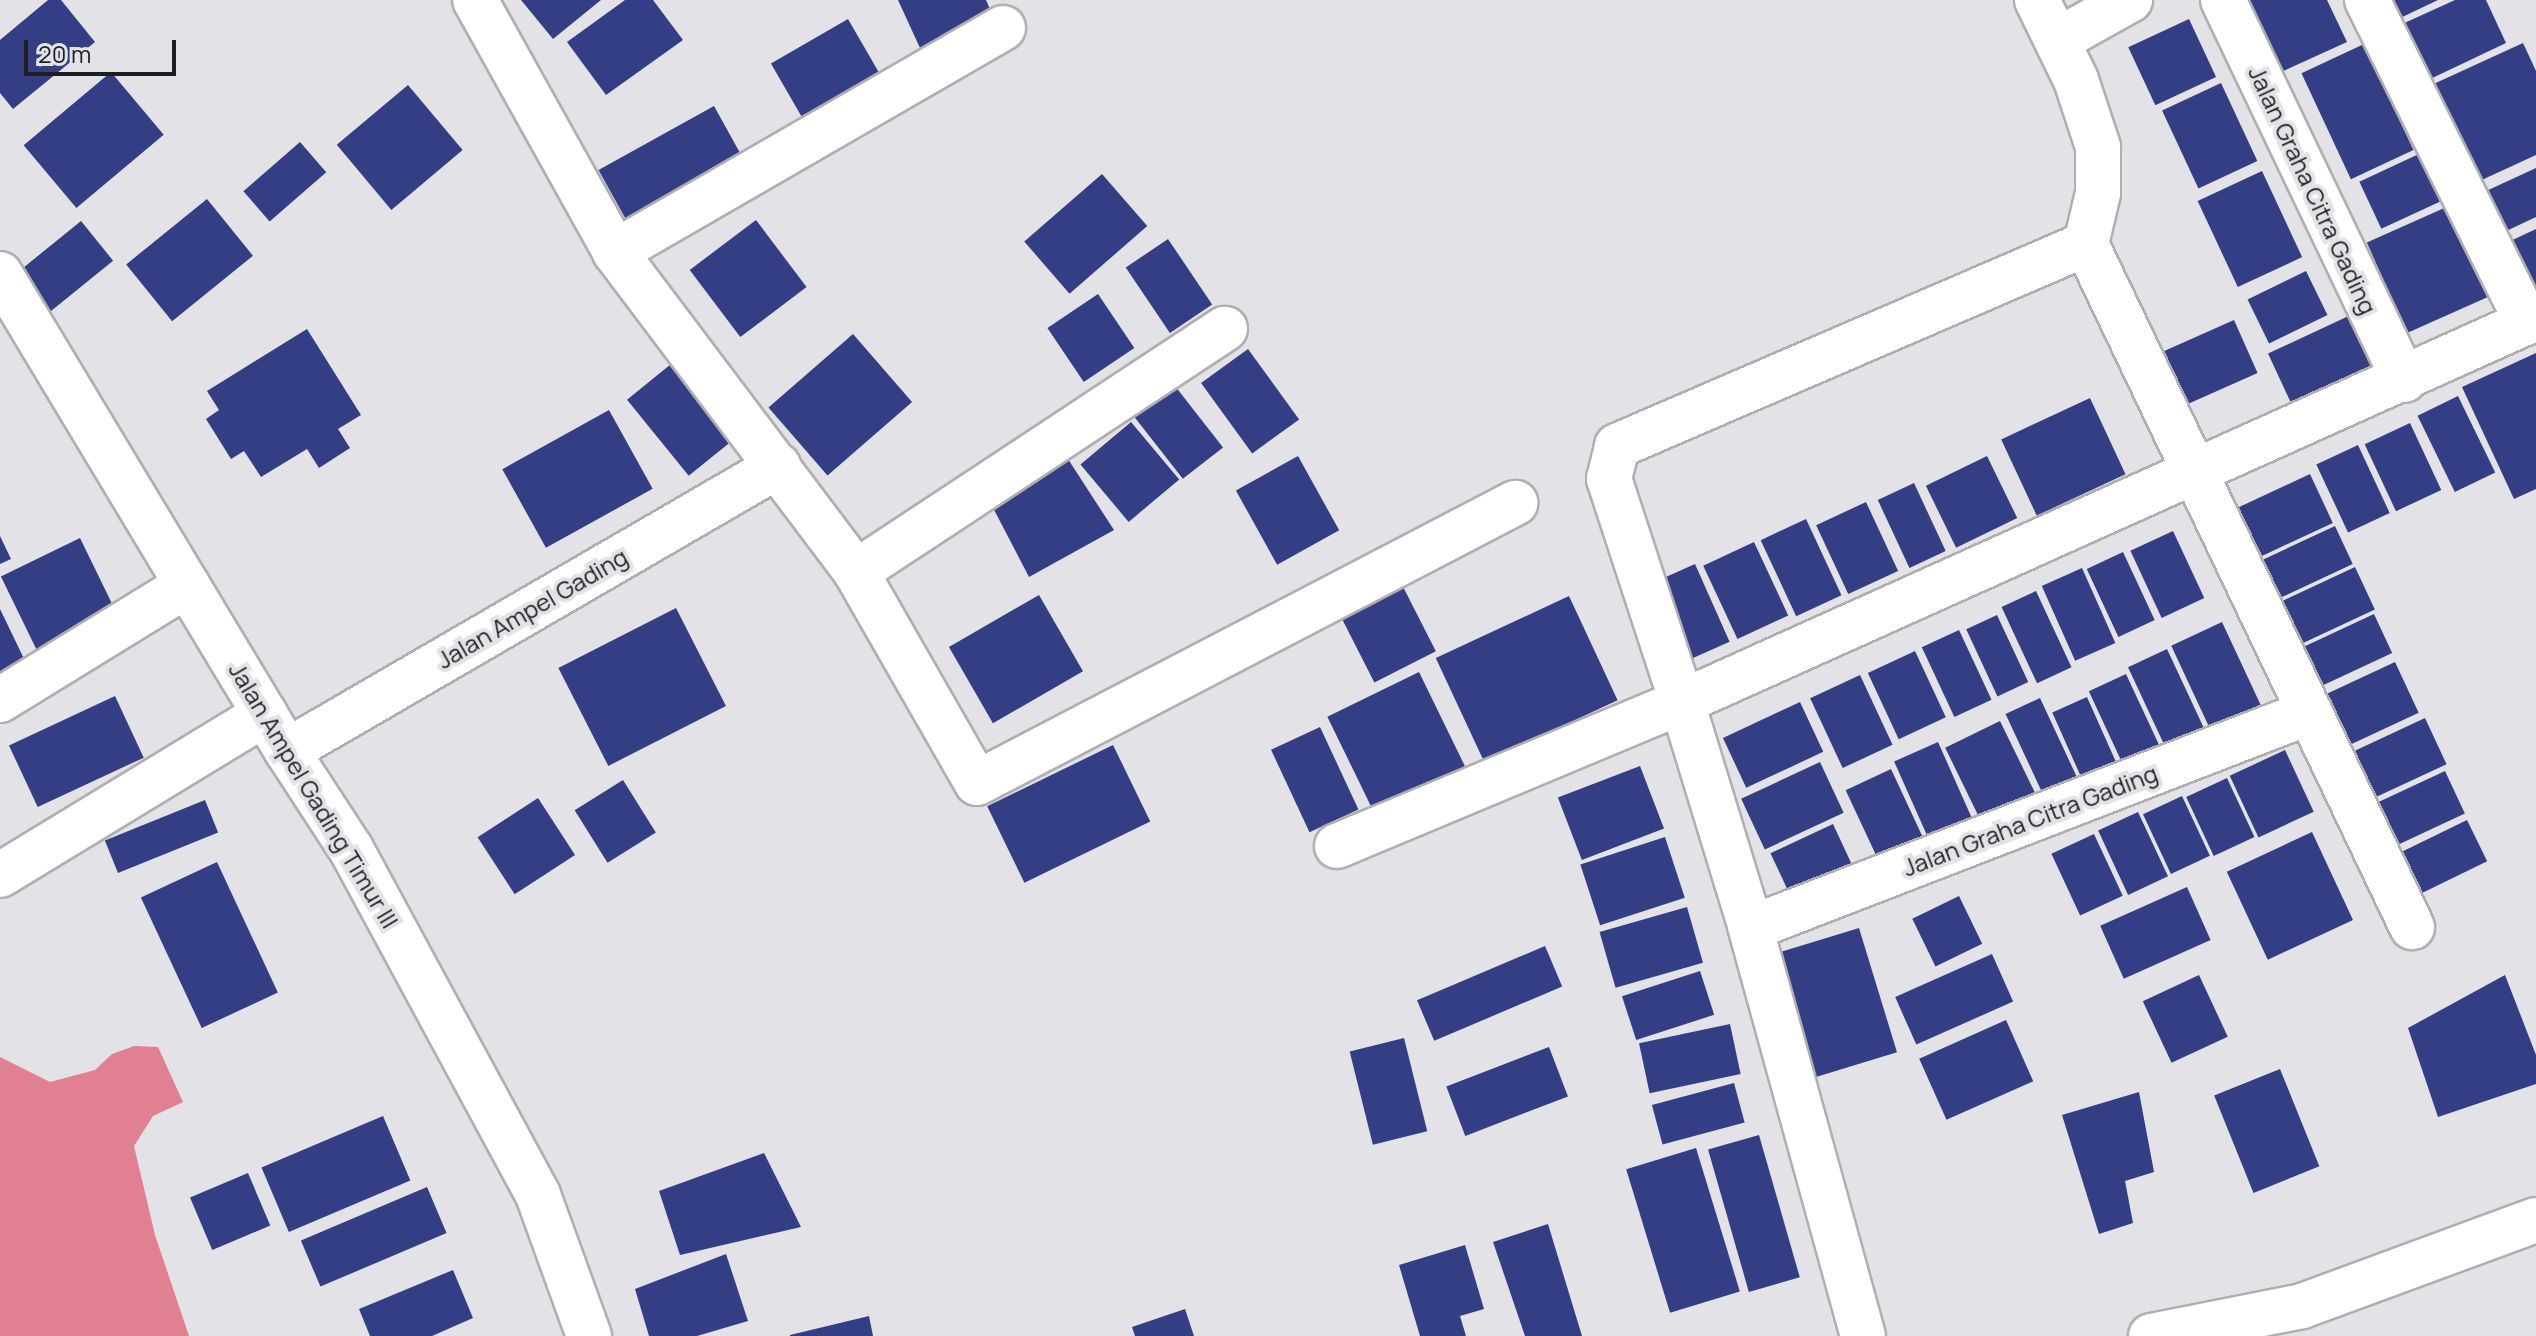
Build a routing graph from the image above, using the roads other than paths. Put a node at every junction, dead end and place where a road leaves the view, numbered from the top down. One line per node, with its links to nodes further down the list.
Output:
1 (475, 0): 9 (street)
2 (2037, 0): 8 (street)
3 (2130, 0): 7 (street)
4 (2223, 0): 13 (street, Jalan Graha Citra Gading)
5 (2367, 0): 11 (street)
6 (1003, 28): 9 (street)
7 (2076, 30)
8 (2086, 244): 15 (street); 20 (street)
9 (615, 252): 14 (street)
10 (0, 274): 18 (street, Jalan Ampel Gading Timur III)
11 (2532, 320): 13 (street)
12 (1225, 329): 17 (street)
13 (2404, 380): 15 (street)
14 (778, 466): 17 (street); 23 (street, Jalan Ampel Gading)
15 (2193, 470): 20 (street); 21 (street)
16 (1515, 503): 17 (street)
17 (856, 572)
18 (187, 585): 19 (street); 22 (street, Jalan Ampel Gading Timur III)
19 (0, 700)
20 (1682, 702): 24 (street); 27 (street)
21 (2310, 712): 26 (street); 27 (street, Jalan Graha Citra Gading)
22 (265, 714): 23 (street, Jalan Ampel Gading Timur III); 25 (street)
23 (287, 751): 29 (street, Jalan Ampel Gading Timur III)
24 (1337, 846)
25 (0, 875)
26 (2412, 927)
27 (1751, 928): 30 (street)
28 (2536, 1220): 31 (street)
29 (589, 1336)
30 (1863, 1336)
31 (2151, 1336)

